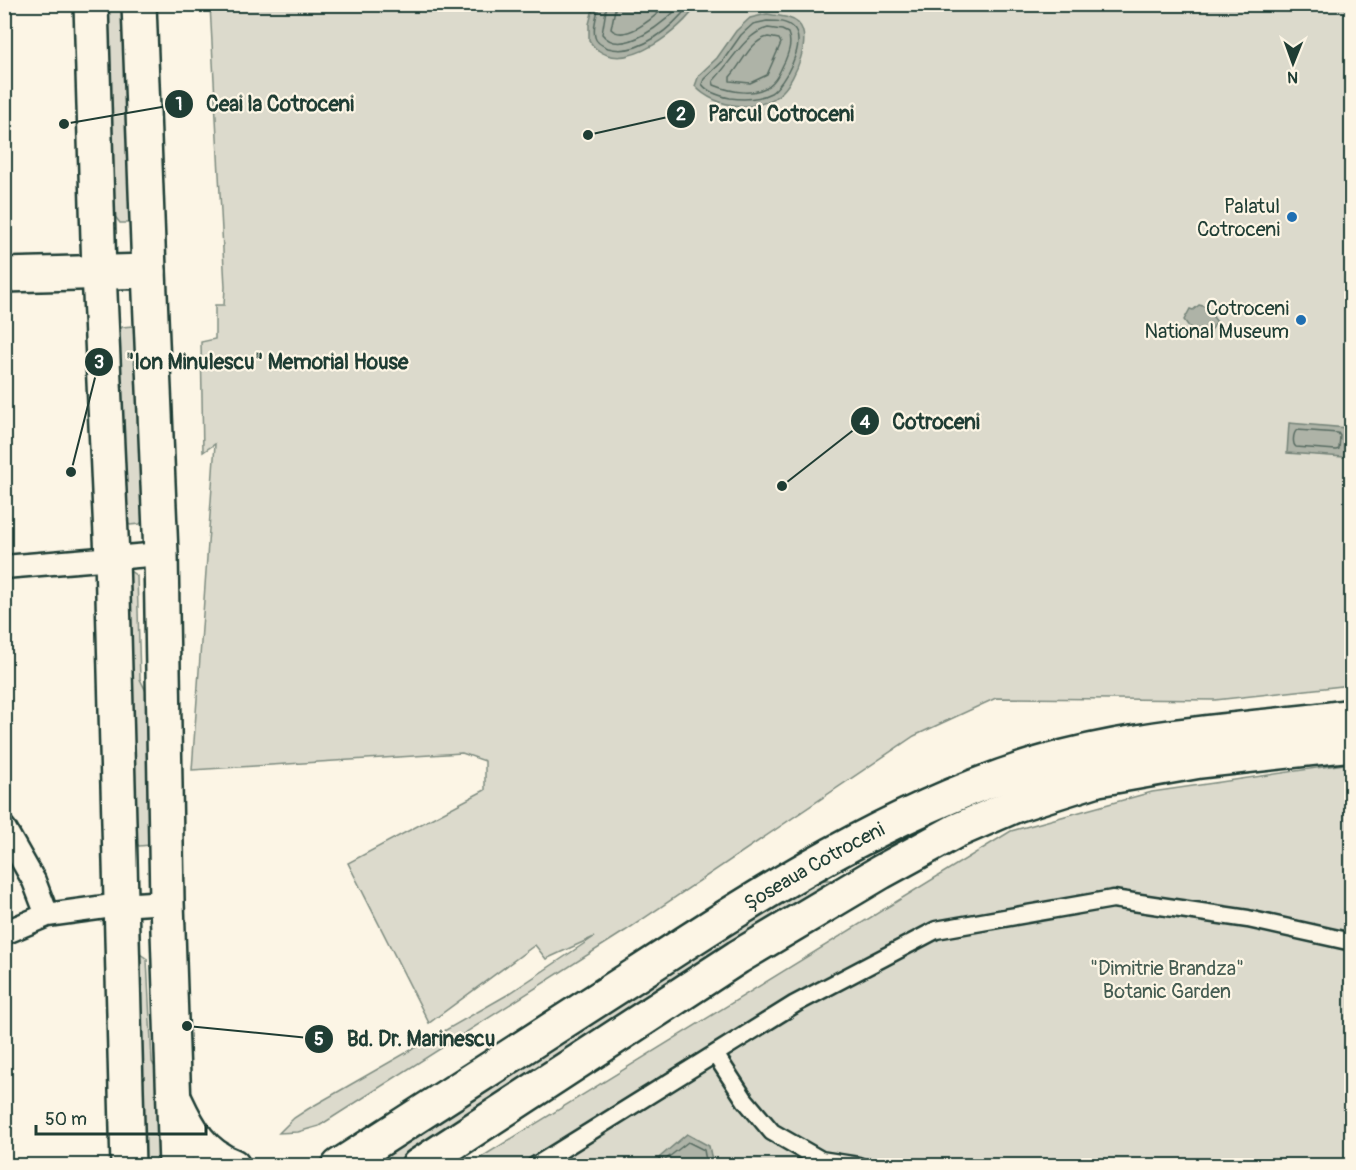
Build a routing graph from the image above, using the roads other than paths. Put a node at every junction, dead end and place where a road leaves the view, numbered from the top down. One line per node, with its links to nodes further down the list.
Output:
1 (91, 4): 4 (main road)
2 (139, 4): 3 (main road)
3 (149, 271): 4 (main road); 6 (main road)
4 (99, 272): 5 (main road); 7 (main road)
5 (4, 275)
6 (160, 554): 7 (street); 12 (main road)
7 (112, 557): 8 (street); 13 (main road)
8 (4, 567)
9 (1352, 716): 23 (main road, Șoseaua Cotroceni)
10 (1352, 744): 24 (main road, Șoseaua Cotroceni)
11 (4, 828): 14 (street)
12 (167, 902): 13 (street); 18 (main road)
13 (120, 905): 14 (street); 20 (main road)
14 (47, 915): 15 (street)
15 (4, 933)
16 (1352, 942): 17 (street)
17 (715, 1054): 19 (street); 25 (street)
18 (174, 1096): 21 (main road); 22 (main road)
19 (540, 1164)
20 (128, 1166)
21 (176, 1166)
22 (233, 1166)
23 (339, 1166)
24 (418, 1166)
25 (858, 1166)

